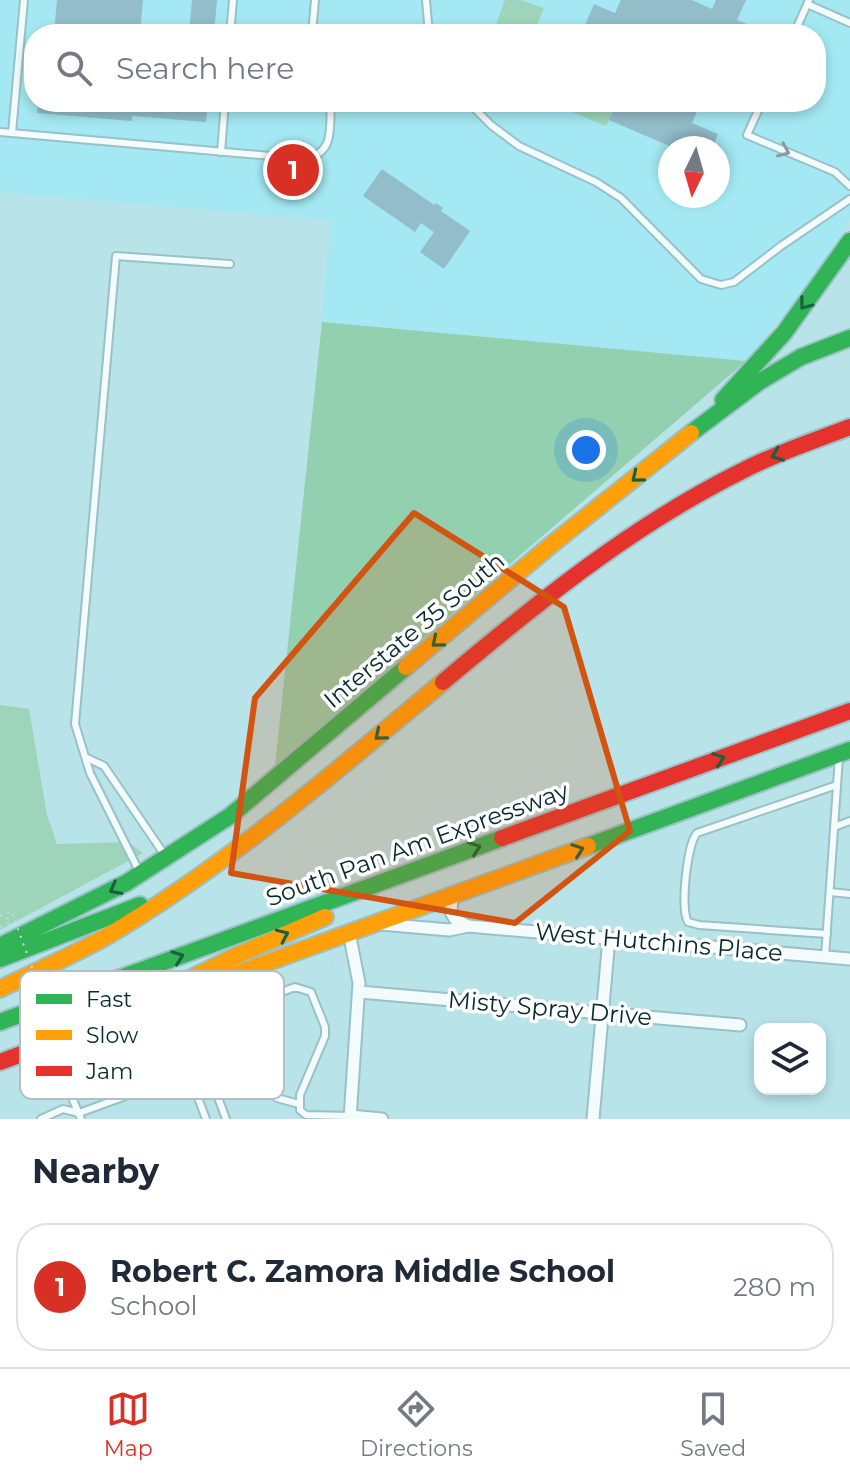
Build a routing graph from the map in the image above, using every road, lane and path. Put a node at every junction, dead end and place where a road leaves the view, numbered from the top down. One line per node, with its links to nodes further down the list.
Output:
1 (24, 0): 16 (lane)
2 (233, 0): 7 (lane)
3 (315, 0): 8 (lane)
4 (426, 0): 9 (lane)
5 (808, 2): 6 (lane); 10 (lane)
6 (850, 23)
7 (231, 24)
8 (313, 24)
9 (428, 24)
10 (798, 24)
11 (224, 112): 17 (lane)
12 (330, 112): 17 (lane)
13 (478, 112): 19 (lane)
14 (757, 112): 18 (lane, one-way to 18)
15 (0, 132): 16 (lane)
16 (12, 133): 17 (lane)
17 (221, 152)
18 (850, 186)
19 (850, 199)
20 (850, 241): 24 (main road, one-way to 24)
21 (230, 264): 27 (lane)
22 (850, 338): 24 (main road, Interstate 35 South)
23 (850, 427): 32 (main road, one-way to 32)
24 (698, 428): 31 (main road, Interstate 35 South, one-way to 31)
25 (850, 711): 33 (main road, South Pan Am Expressway, one-way to 25)
26 (845, 752): 28 (lane); 37 (main road, one-way to 26)
27 (87, 758): 31 (lane); 34 (lane)
28 (837, 785): 30 (lane); 44 (lane)
29 (850, 821): 30 (lane)
30 (834, 827): 35 (lane)
31 (167, 858): 34 (main road, Interstate 35 South)
32 (224, 860): 49 (main road); 53 (main road)
33 (444, 860): 54 (main road, South Pan Am Expressway, one-way to 33); 55 (main road, one-way to 33)
34 (141, 874): 46 (main road, Interstate 35 South, one-way to 46)
35 (830, 892): 36 (lane); 44 (lane)
36 (850, 894)
37 (452, 896): 40 (main road); 41 (street)
38 (0, 916): 39 (path, bridge)
39 (0, 921)
40 (375, 924): 41 (street, West Hutchins Place); 43 (main road)
41 (468, 926): 45 (street, West Hutchins Place)
42 (0, 927): 52 (path, bridge)
43 (349, 932): 56 (main road); 60 (street)
44 (827, 934): 47 (lane)
45 (609, 938): 47 (street, West Hutchins Place); 61 (street)
46 (0, 946)
47 (825, 957): 50 (street, West Hutchins Place)
48 (349, 958): 51 (path)
49 (0, 959)
50 (850, 959)
51 (313, 960)
52 (33, 971)
53 (36, 971)
54 (140, 971)
55 (206, 971)
56 (257, 971)
57 (20, 979): 58 (main road)
58 (0, 989)
59 (284, 991): 74 (lane)
60 (359, 992): 61 (street, Misty Spray Drive); 77 (street)
61 (602, 1013): 64 (street, Misty Spray Drive); 82 (street)
62 (20, 1015): 63 (main road, South Pan Am Expressway, one-way to 62)
63 (0, 1022)
64 (740, 1025)
65 (20, 1060): 66 (main road)
66 (1, 1068): 69 (path, bridge)
67 (20, 1077): 68 (path, bridge)
68 (20, 1083)
69 (20, 1089)
70 (124, 1099): 75 (lane)
71 (198, 1099): 79 (lane)
72 (219, 1099): 80 (lane)
73 (281, 1099): 74 (lane)
74 (299, 1104): 76 (lane)
75 (80, 1116): 78 (lane)
76 (303, 1117): 77 (lane)
77 (350, 1118): 81 (street)
78 (41, 1119)
79 (206, 1119)
80 (226, 1119)
81 (382, 1119)
82 (593, 1119)

